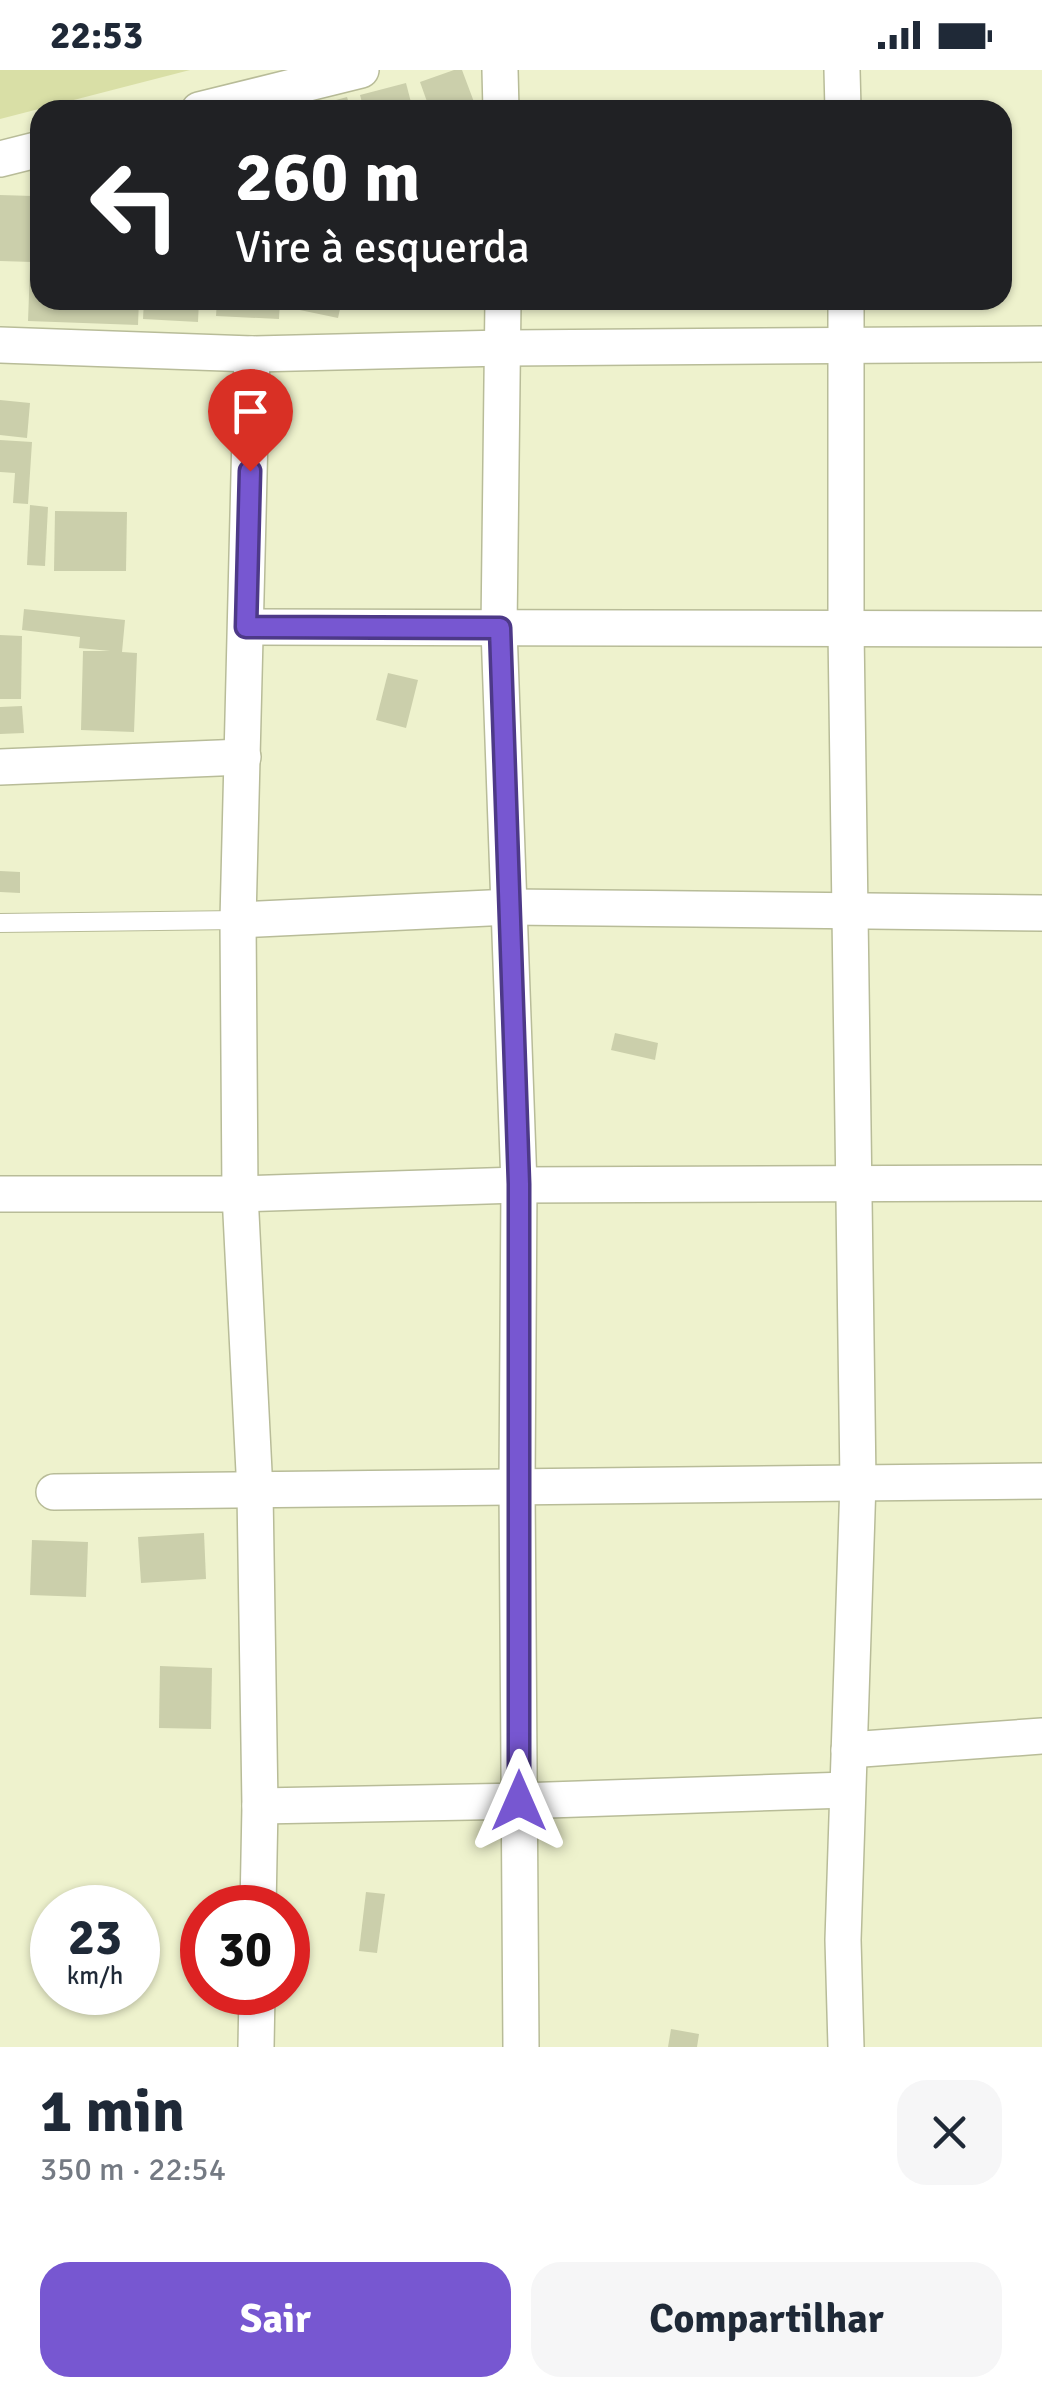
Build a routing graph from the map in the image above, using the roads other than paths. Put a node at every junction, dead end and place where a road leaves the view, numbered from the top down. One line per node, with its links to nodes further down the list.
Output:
1 (362, 70): 4 (street)
2 (500, 70): 5 (street)
3 (842, 70): 6 (street)
4 (240, 100)
5 (501, 100)
6 (843, 100)
7 (30, 152): 8 (street)
8 (0, 159)
9 (503, 310): 14 (street)
10 (846, 310): 13 (street)
11 (1042, 344): 13 (street)
12 (0, 346): 15 (street)
13 (847, 346): 14 (street); 19 (street)
14 (503, 348): 15 (street); 17 (street)
15 (252, 354): 16 (street)
16 (246, 627): 17 (street); 20 (street)
17 (500, 628): 19 (street); 22 (street)
18 (1042, 629): 19 (street)
19 (846, 630): 23 (street)
20 (242, 757): 21 (street); 25 (street)
21 (0, 768)
22 (510, 907): 23 (street); 25 (street); 28 (street)
23 (850, 910): 24 (street); 29 (street)
24 (1042, 912)
25 (238, 920): 26 (lane); 31 (street)
26 (0, 923)
27 (1042, 1183): 29 (street)
28 (519, 1184): 29 (street); 31 (street); 34 (street)
29 (854, 1184): 32 (street)
30 (0, 1194): 31 (street)
31 (240, 1194): 36 (street)
32 (858, 1482): 33 (street); 34 (street); 38 (street)
33 (1042, 1482)
34 (517, 1485): 36 (street); 40 (street)
35 (54, 1492): 36 (street)
36 (255, 1492): 41 (street)
37 (1042, 1736): 38 (street)
38 (850, 1750): 39 (street)
39 (847, 1790): 40 (street); 46 (street)
40 (519, 1801): 41 (street); 45 (street)
41 (260, 1806): 42 (street)
42 (258, 1885)
43 (257, 2015): 44 (street)
44 (256, 2047)
45 (521, 2047)
46 (846, 2047)

